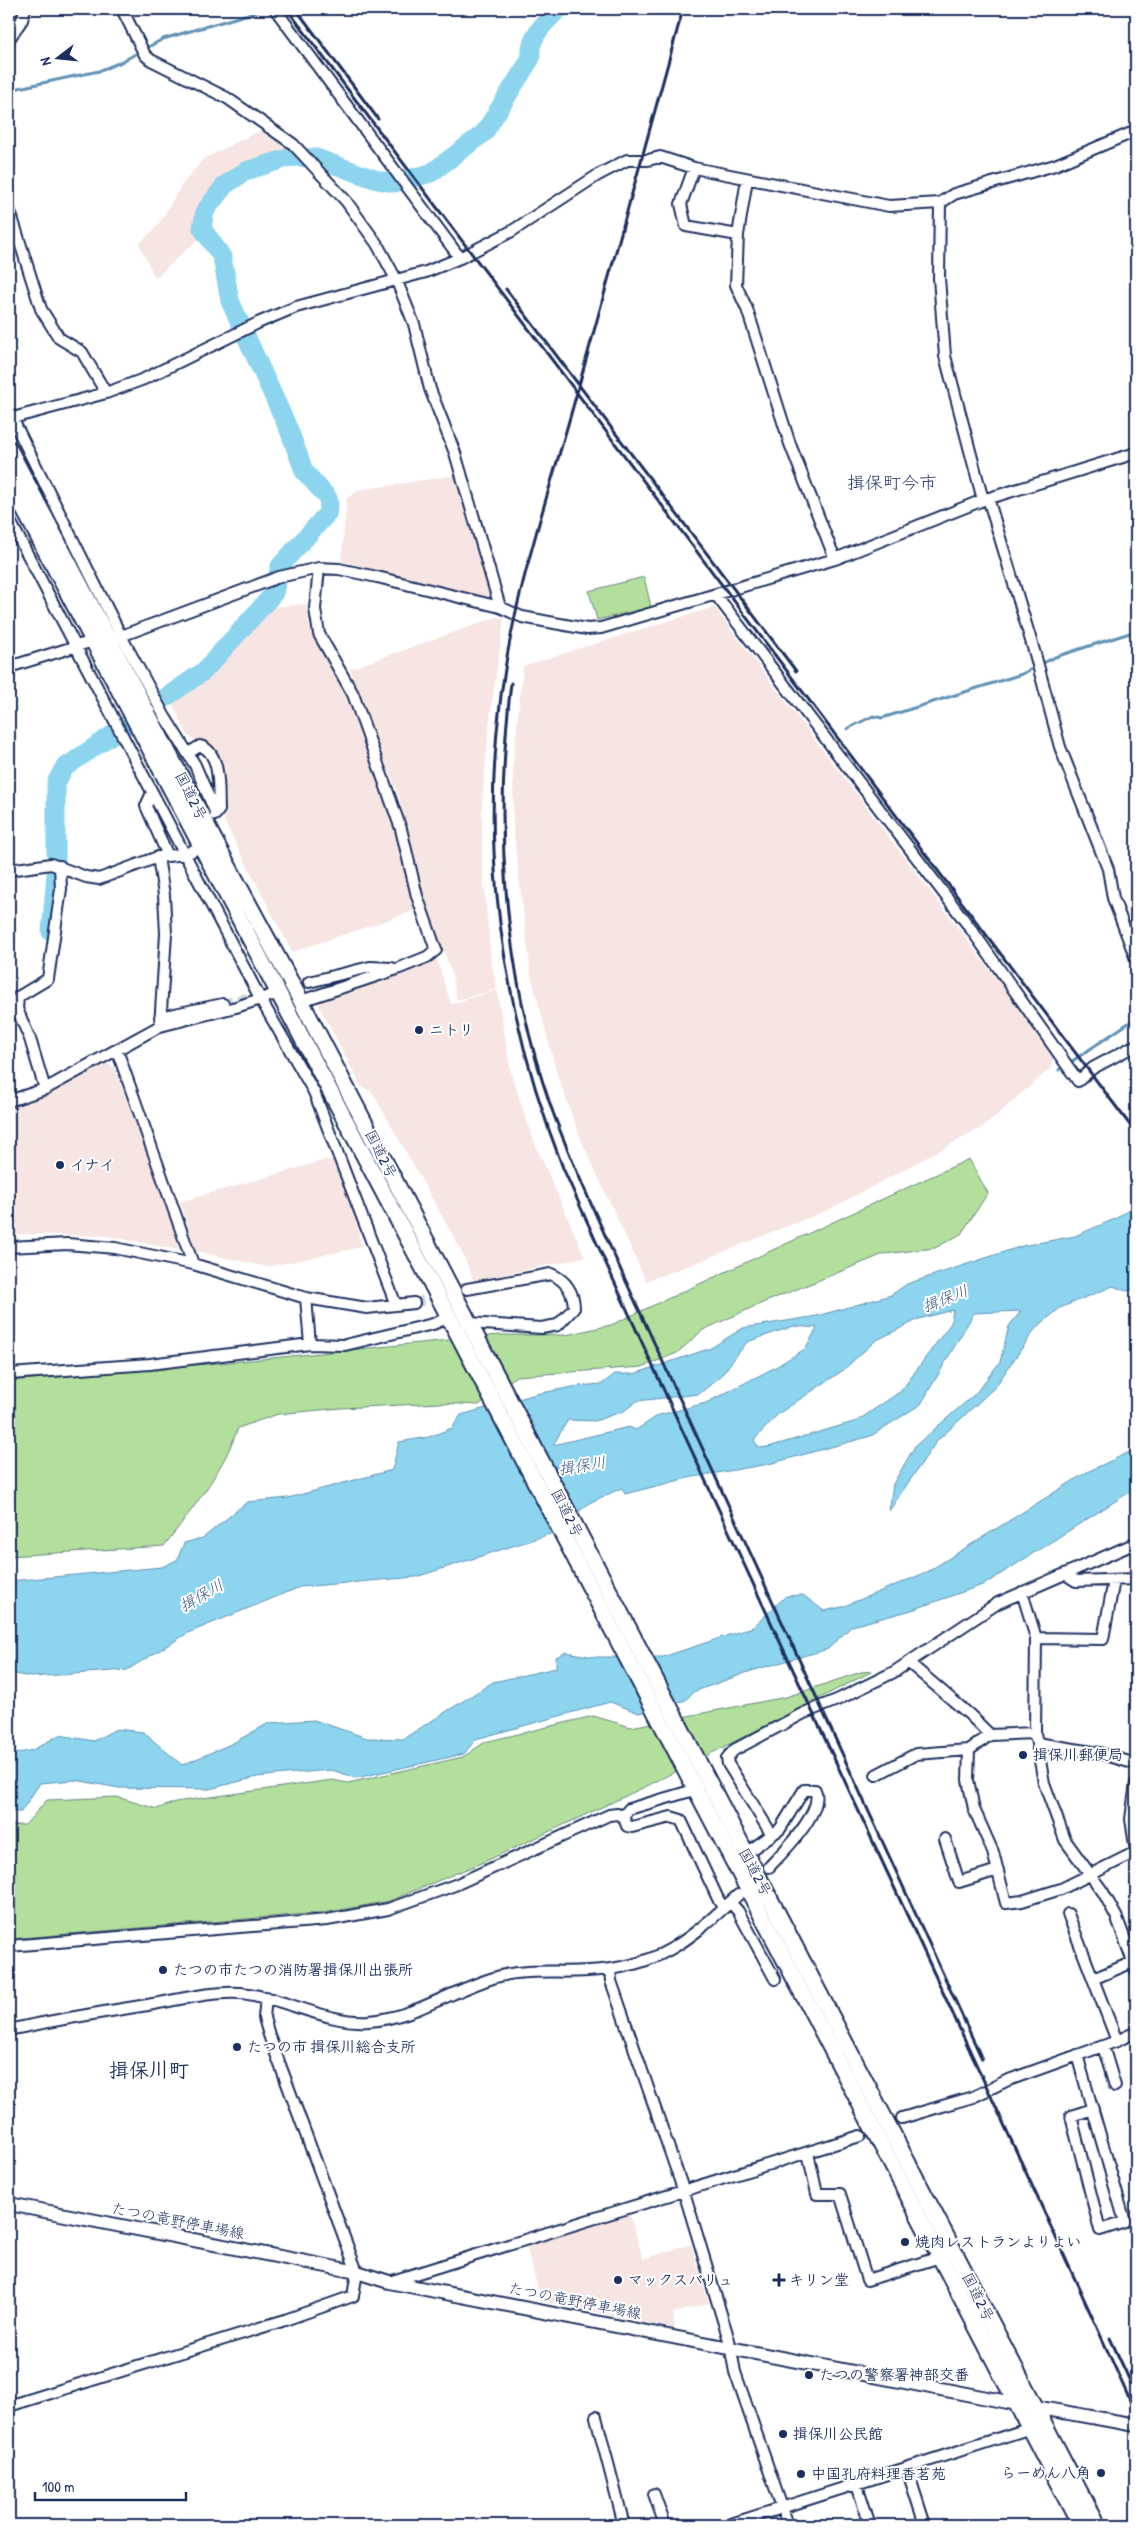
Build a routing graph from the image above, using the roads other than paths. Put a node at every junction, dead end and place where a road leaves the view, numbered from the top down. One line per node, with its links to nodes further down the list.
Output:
1 (122, 9): 12 (street)
2 (275, 9): 11 (street)
3 (23, 10): 4 (street)
4 (9, 39)
5 (1136, 131): 8 (street)
6 (694, 168): 7 (street); 10 (street); 11 (street)
7 (746, 179): 8 (street); 10 (street)
8 (940, 203): 18 (street)
9 (9, 208): 13 (street)
10 (738, 235): 20 (street)
11 (460, 258): 12 (street)
12 (396, 279): 13 (street); 23 (street)
13 (106, 393): 14 (street)
14 (10, 416): 24 (street)
15 (9, 448): 24 (highway, 国道2号)
16 (1136, 453): 18 (street)
17 (9, 481): 24 (highway, 国道2号)
18 (986, 499): 20 (street); 35 (street)
19 (9, 519): 25 (street)
20 (835, 559): 22 (street)
21 (319, 568): 23 (street); 24 (street); 36 (street)
22 (716, 595): 23 (street); 46 (street)
23 (500, 607)
24 (107, 638): 25 (street); 29 (highway, 国道2号); 30 (highway, 国道2号)
25 (76, 647): 26 (street); 31 (street)
26 (9, 667)
27 (190, 752): 29 (street)
28 (151, 795): 32 (street)
29 (211, 819): 40 (highway, 国道2号)
30 (200, 846): 31 (street); 38 (highway, 国道2号)
31 (186, 854): 32 (street); 39 (street)
32 (163, 857): 33 (street); 42 (street)
33 (60, 866): 34 (street); 47 (street)
34 (9, 870)
35 (1136, 959)
36 (398, 969): 37 (street); 40 (street)
37 (309, 982)
38 (278, 992): 39 (street); 55 (highway, 国道2号)
39 (260, 998): 42 (street); 54 (street)
40 (302, 1001): 56 (highway, 国道2号)
41 (223, 1004): 42 (street)
42 (160, 1022): 45 (street)
43 (1136, 1036): 46 (street)
44 (1136, 1045): 46 (street)
45 (117, 1050): 47 (street); 50 (street)
46 (1123, 1052)
47 (45, 1089): 48 (street)
48 (9, 1101)
49 (9, 1247): 50 (street)
50 (193, 1264): 52 (street)
51 (467, 1289): 56 (street)
52 (306, 1298): 54 (street); 57 (street)
53 (414, 1303): 54 (street)
54 (396, 1306)
55 (449, 1317): 57 (street); 70 (highway, 国道2号)
56 (469, 1323): 70 (highway, 国道2号)
57 (310, 1344): 58 (street)
58 (9, 1374)
59 (1136, 1543): 60 (street)
60 (1065, 1574): 62 (street); 63 (street)
61 (1136, 1579): 62 (street)
62 (1114, 1580): 64 (street)
63 (1022, 1592): 64 (street); 65 (street)
64 (1036, 1638): 67 (street)
65 (908, 1662): 66 (street); 75 (street)
66 (990, 1735): 67 (street); 68 (street)
67 (1036, 1738): 69 (street); 80 (street)
68 (969, 1750): 71 (street); 79 (street)
69 (1136, 1764)
70 (691, 1766): 73 (highway, 国道2号); 77 (highway, 国道2号)
71 (876, 1775)
72 (1136, 1782): 80 (street)
73 (694, 1790): 74 (street); 102 (highway, 国道2号)
74 (623, 1816): 82 (street); 84 (street)
75 (772, 1835): 77 (street); 78 (street)
76 (945, 1839): 79 (street)
77 (745, 1854): 108 (highway, 国道2号)
78 (769, 1867)
79 (998, 1870): 80 (street)
80 (1091, 1874): 85 (street)
81 (738, 1895): 82 (street)
82 (727, 1905): 86 (street); 87 (street)
83 (1068, 1914): 88 (street)
84 (9, 1946)
85 (1135, 1966): 88 (street)
86 (610, 1969): 89 (street); 100 (street)
87 (775, 1979)
88 (1093, 1979): 92 (street)
89 (266, 1997): 90 (street); 103 (street)
90 (9, 2030)
91 (1136, 2032): 92 (street)
92 (1117, 2041): 93 (street)
93 (1103, 2046): 94 (street); 95 (street)
94 (1077, 2055): 96 (street); 97 (street)
95 (1115, 2086)
96 (1093, 2109): 96 (street)
97 (902, 2118)
98 (860, 2136): 99 (street)
99 (808, 2154): 100 (street); 102 (street)
100 (684, 2192): 104 (street); 105 (street)
101 (9, 2204): 103 (main road, たつの竜野停車場線)
102 (940, 2257): 106 (highway, 国道2号)
103 (357, 2272): 104 (main road, たつの竜野停車場線); 107 (street)
104 (389, 2282): 105 (main road, たつの竜野停車場線)
105 (731, 2348): 106 (main road, たつの竜野停車場線); 116 (street)
106 (1018, 2404): 108 (main road, たつの竜野停車場線); 112 (highway, 国道2号)
107 (9, 2406)
108 (1035, 2407): 110 (highway, 国道2号); 111 (main road, たつの竜野停車場線)
109 (596, 2417): 117 (street)
110 (1044, 2424): 112 (street); 124 (highway, 国道2号)
111 (1136, 2425)
112 (1029, 2428): 113 (street); 123 (highway, 国道2号)
113 (908, 2468): 114 (street); 122 (street)
114 (858, 2485): 116 (street); 121 (street)
115 (654, 2494): 118 (street)
116 (782, 2509): 119 (street); 120 (street)
117 (624, 2525)
118 (665, 2525)
119 (728, 2525)
120 (788, 2525)
121 (870, 2525)
122 (925, 2525)
123 (1080, 2525)
124 (1097, 2525)

